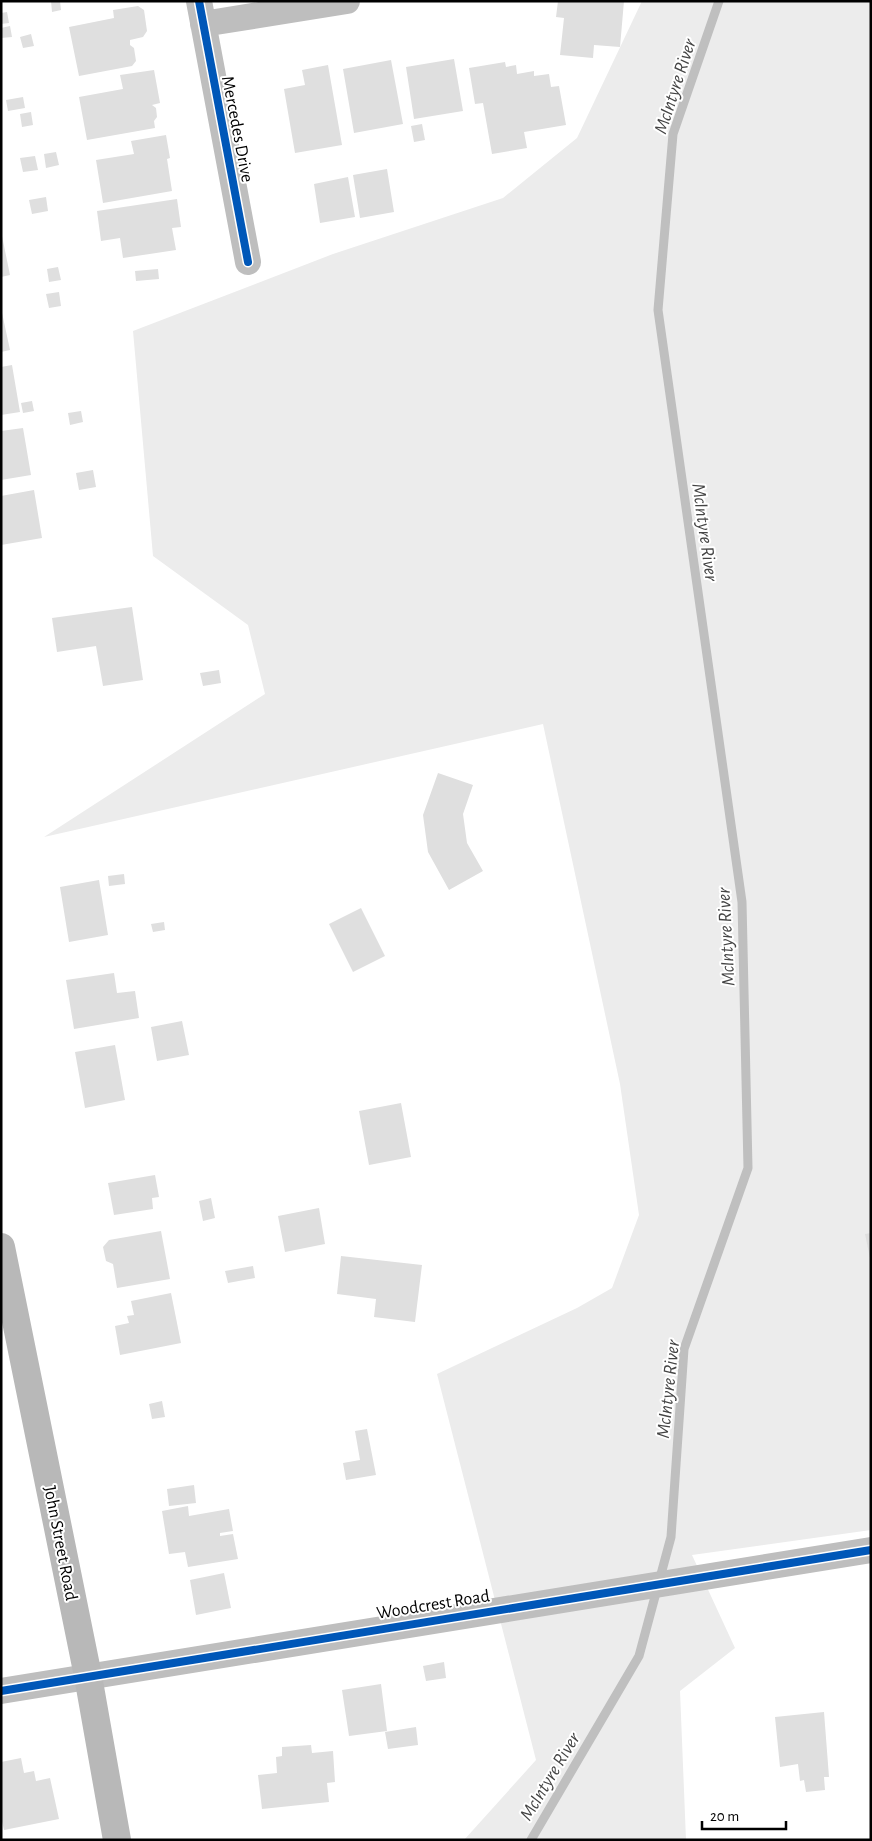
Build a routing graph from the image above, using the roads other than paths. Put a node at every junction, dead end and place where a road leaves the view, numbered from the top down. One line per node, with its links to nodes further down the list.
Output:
1 (347, 1): 2 (street)
2 (201, 13): 3 (street, Mercedes Drive)
3 (248, 262)
4 (1, 1247): 6 (main road, John Street Road)
5 (871, 1550): 6 (street, Woodcrest Road)
6 (88, 1676): 7 (street, Woodcrest Road); 8 (main road, John Street Road)
7 (1, 1691)
8 (117, 1840)

